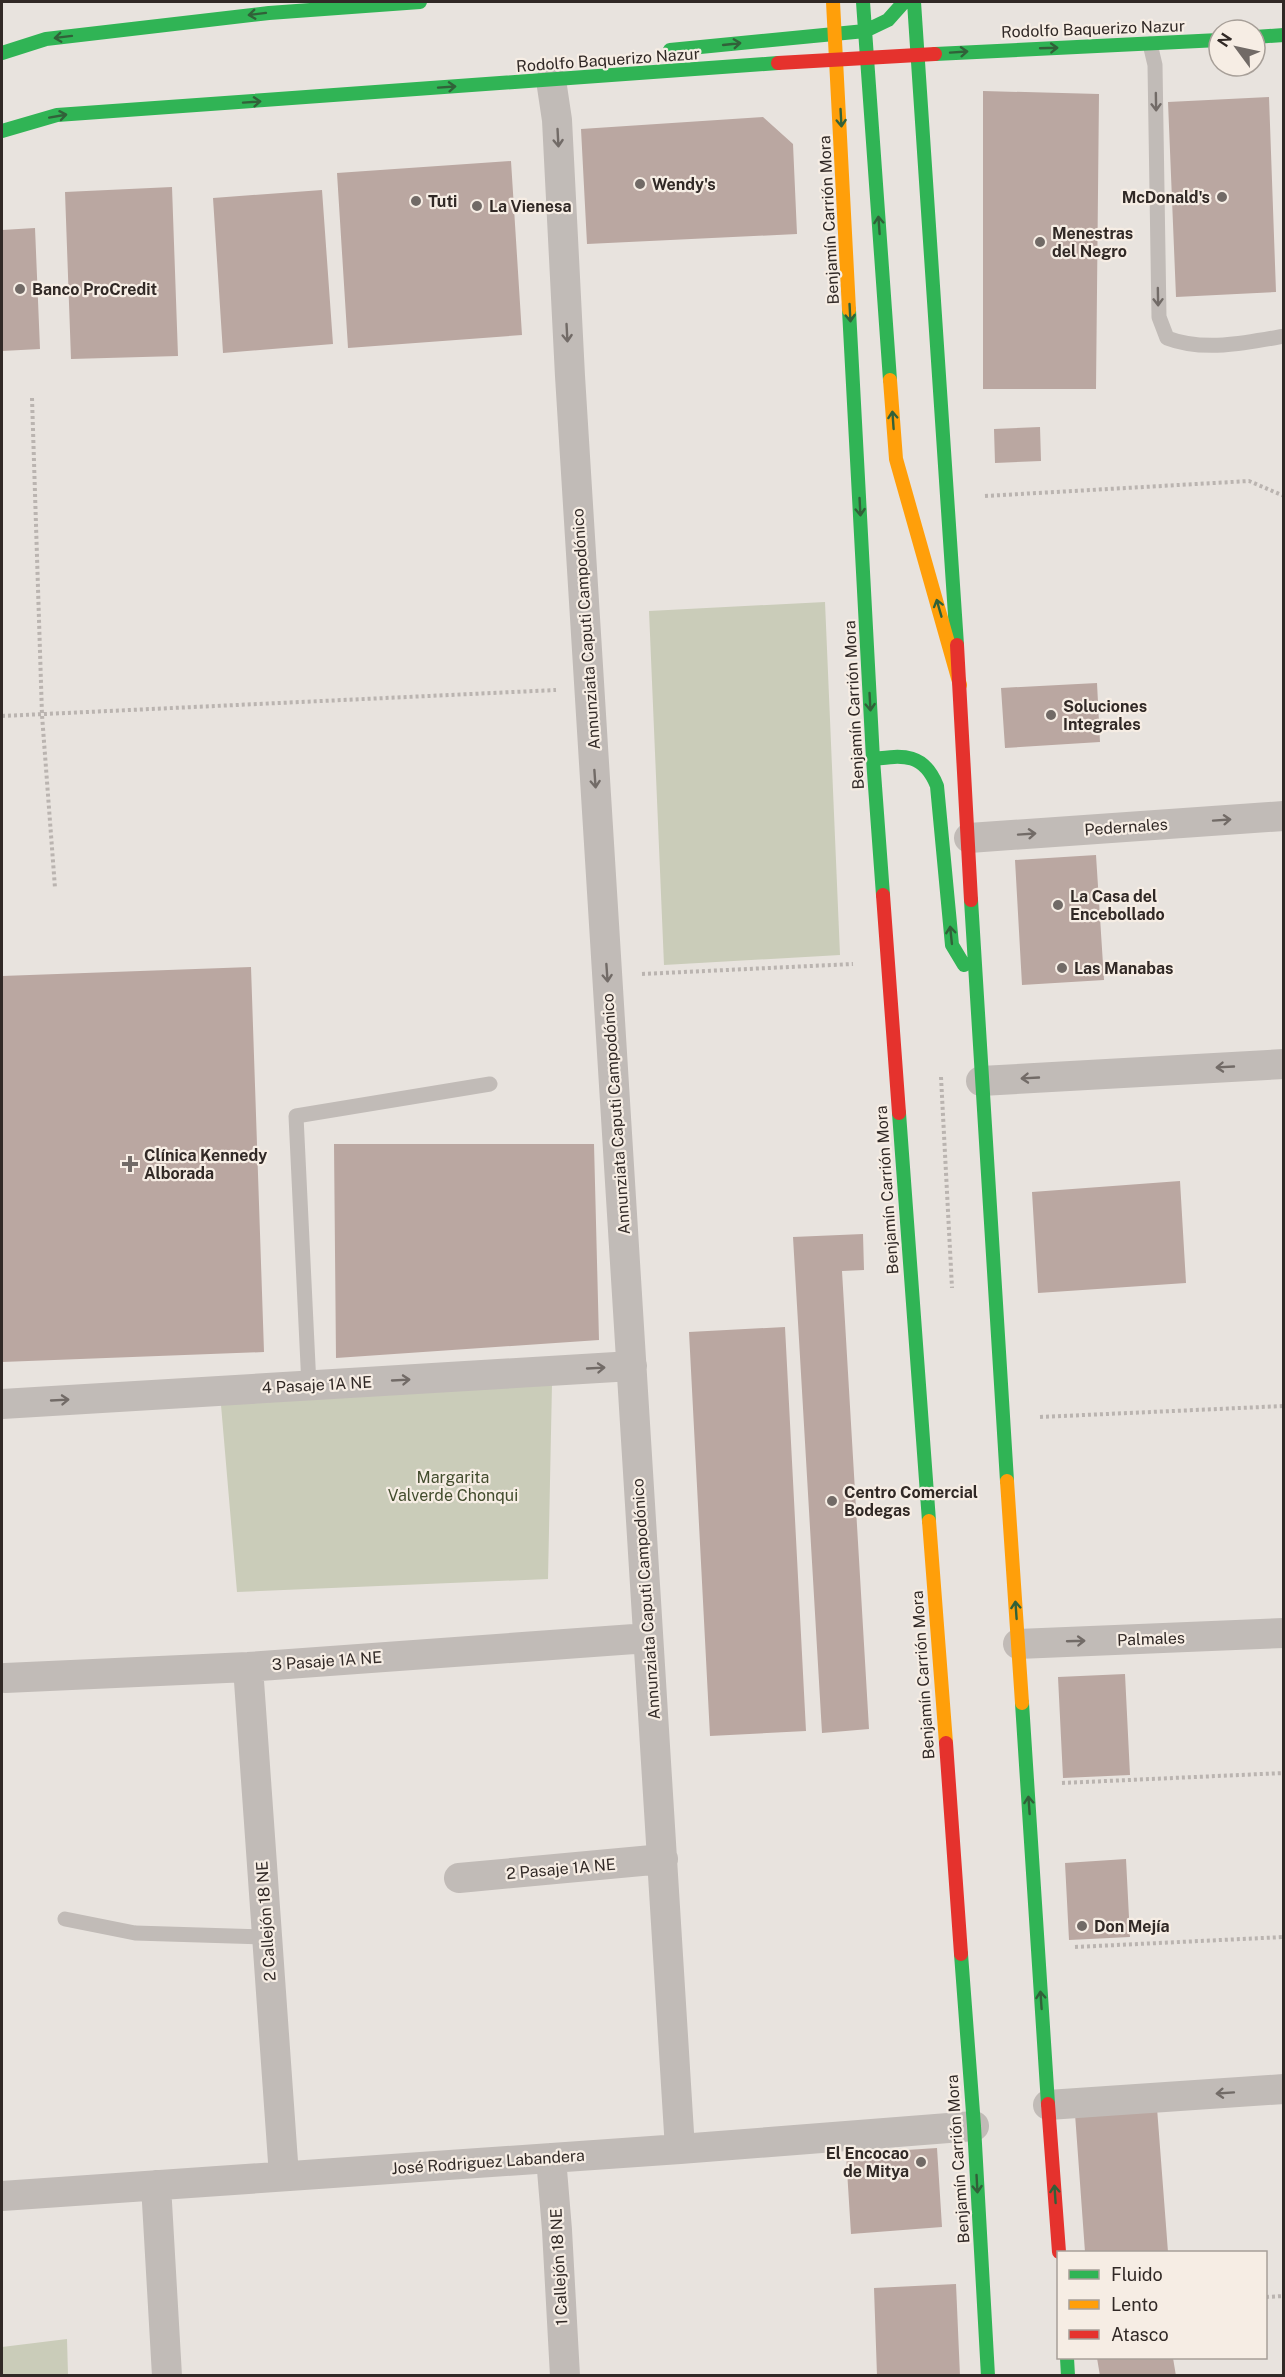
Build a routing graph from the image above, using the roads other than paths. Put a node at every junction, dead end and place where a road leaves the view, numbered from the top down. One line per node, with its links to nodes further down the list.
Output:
1 (420, 2): 14 (main road, one-way to 14)
2 (834, 2): 8 (main road, Benjamín Carrión Mora)
3 (863, 2): 7 (main road)
4 (904, 2): 10 (main road)
5 (914, 2): 15 (main road)
6 (878, 10): 10 (main road)
7 (866, 31): 8 (main road); 10 (main road); 16 (main road)
8 (836, 33): 17 (main road, Benjamín Carrión Mora); 18 (main road, one-way to 8)
9 (1284, 35): 11 (main road)
10 (885, 36): 15 (main road)
11 (1267, 36)
12 (1207, 41): 13 (main road, Rodolfo Baquerizo Nazur)
13 (1150, 44): 15 (main road, Rodolfo Baquerizo Nazur, one-way to 13); 21 (lane, one-way to 21)
14 (2, 53)
15 (919, 55): 16 (main road, Rodolfo Baquerizo Nazur); 22 (main road)
16 (867, 57): 17 (main road, Rodolfo Baquerizo Nazur); 22 (main road, one-way to 16)
17 (838, 60): 18 (main road, Rodolfo Baquerizo Nazur); 23 (main road, Benjamín Carrión Mora, one-way to 23)
18 (642, 74): 19 (main road, Rodolfo Baquerizo Nazur)
19 (551, 80): 20 (main road, Rodolfo Baquerizo Nazur, one-way to 19); 30 (street, Annunziata Caputi Campodónico, one-way to 30)
20 (2, 131)
21 (1284, 336)
22 (960, 685): 25 (main road)
23 (873, 759): 26 (main road, one-way to 23); 44 (main road, Benjamín Carrión Mora)
24 (1284, 816): 25 (street, Pedernales, one-way to 24)
25 (969, 838): 26 (main road)
26 (977, 987): 28 (main road)
27 (1284, 1064): 28 (street, one-way to 28)
28 (981, 1081): 35 (main road, one-way to 28)
29 (490, 1084): 31 (lane)
30 (632, 1366): 31 (street, 4 Pasaje 1A NE, one-way to 30); 34 (street, Annunziata Caputi Campodónico)
31 (309, 1386): 32 (street, 4 Pasaje 1A NE, one-way to 31)
32 (2, 1404)
33 (1284, 1633): 35 (street, Palmales, one-way to 33)
34 (648, 1638): 36 (street, 3 Pasaje 1A NE); 38 (street, Annunziata Caputi Campodónico)
35 (1018, 1644): 43 (main road, one-way to 35)
36 (248, 1667): 37 (street, 3 Pasaje 1A NE); 41 (street, 2 Callejón 18 NE)
37 (4, 1678)
38 (663, 1859): 39 (street, 2 Pasaje 1A NE); 45 (street, Annunziata Caputi Campodónico)
39 (459, 1878)
40 (65, 1919): 41 (lane)
41 (267, 1937): 47 (street, 2 Callejón 18 NE)
42 (1284, 2089): 43 (street, one-way to 43)
43 (1048, 2104): 50 (main road, one-way to 43)
44 (974, 2126): 45 (street, José Rodriguez Labandera); 54 (main road, Benjamín Carrión Mora, one-way to 54)
45 (680, 2149): 46 (street, José Rodriguez Labandera)
46 (551, 2158): 47 (street, José Rodriguez Labandera); 53 (street, 1 Callejón 18 NE)
47 (284, 2176): 48 (street, José Rodriguez Labandera)
48 (156, 2185): 49 (street, José Rodriguez Labandera); 52 (street)
49 (2, 2196)
50 (1059, 2251)
51 (1067, 2359): 55 (main road)
52 (167, 2376)
53 (564, 2376)
54 (988, 2376)
55 (1068, 2376)

